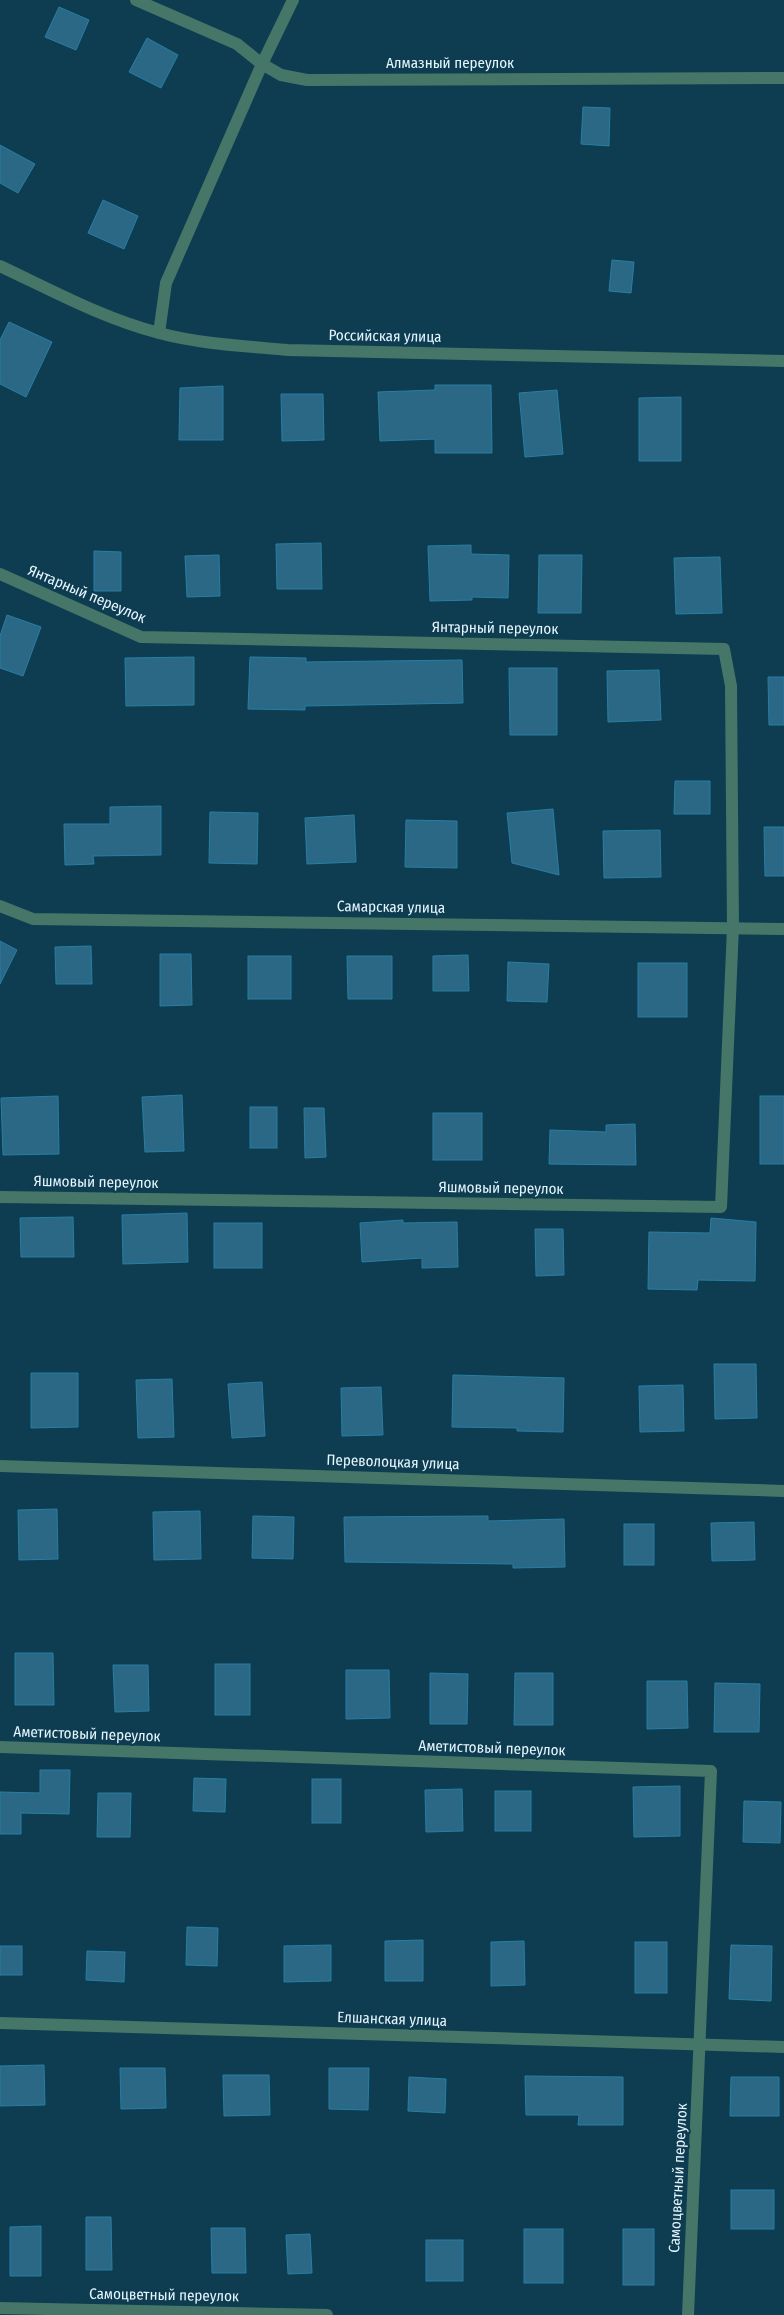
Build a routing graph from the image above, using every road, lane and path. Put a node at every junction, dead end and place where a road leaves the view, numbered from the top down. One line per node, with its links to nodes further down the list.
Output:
1 (136, 0): 3 (street, Алмазный переулок)
2 (293, 0): 3 (street)
3 (262, 64): 4 (street, Алмазный переулок); 6 (street)
4 (784, 78)
5 (0, 266): 6 (street, Российская улица)
6 (159, 333): 7 (street, Российская улица)
7 (784, 361)
8 (0, 574): 10 (street, Янтарный переулок)
9 (0, 906): 10 (street, Самарская улица)
10 (733, 927): 11 (street, Самарская улица); 12 (street, Яшмовый переулок)
11 (784, 929)
12 (0, 1197)
13 (0, 1466): 14 (street, Переволоцкая улица)
14 (784, 1491)
15 (0, 1747): 17 (street, Аметистовый переулок)
16 (0, 2023): 17 (street, Елшанская улица)
17 (701, 2044): 18 (street, Елшанская улица); 21 (street, Самоцветный переулок)
18 (784, 2047)
19 (0, 2308): 20 (street, Самоцветный переулок)
20 (327, 2315)
21 (688, 2315)

